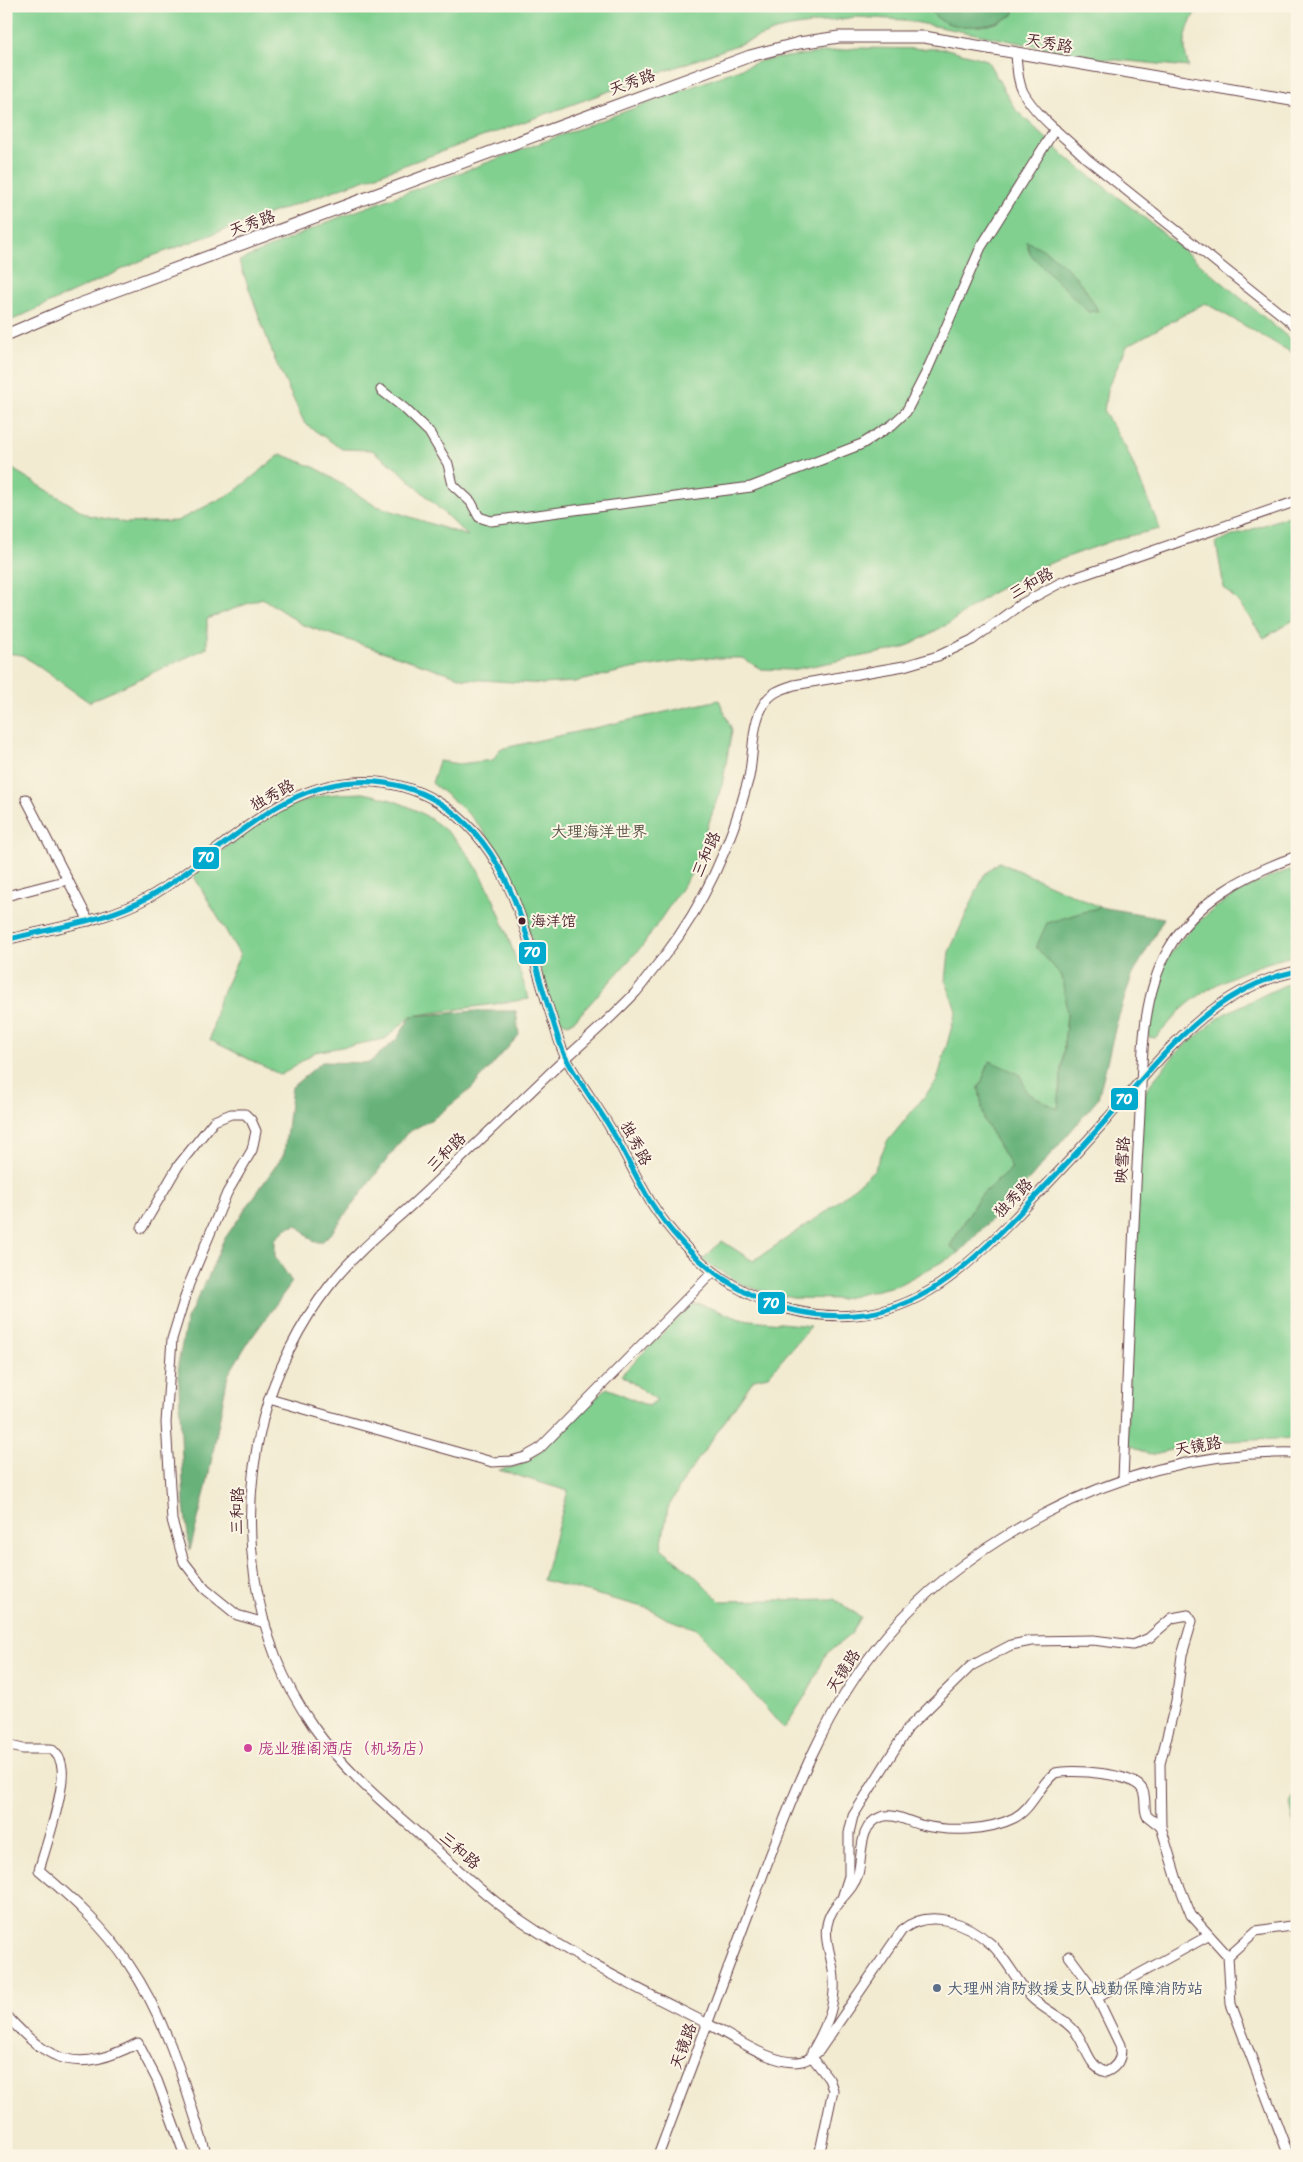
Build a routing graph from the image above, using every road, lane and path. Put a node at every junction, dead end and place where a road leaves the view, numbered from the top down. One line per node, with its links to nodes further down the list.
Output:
1 (1016, 53): 2 (main road, 天秀路); 3 (street); 5 (main road, 天秀路)
2 (1297, 101)
3 (1056, 129): 4 (street); 6 (street)
4 (1297, 328)
5 (6, 335)
6 (381, 390)
7 (1297, 501): 15 (street, 三和路)
8 (26, 799): 10 (street)
9 (1297, 856): 16 (street, 映雪路)
10 (68, 880): 11 (street); 12 (street)
11 (6, 896)
12 (89, 921): 13 (street, 独秀路); 15 (street, 独秀路)
13 (6, 940)
14 (1297, 971): 16 (street, 独秀路)
15 (566, 1058): 18 (street, 独秀路); 19 (street, 三和路)
16 (1142, 1079): 18 (street, 独秀路); 21 (street, 映雪路)
17 (142, 1228): 22 (street)
18 (713, 1272): 19 (street)
19 (269, 1399): 22 (street, 三和路)
20 (1297, 1453): 21 (street, 天镜路)
21 (1124, 1479): 32 (street, 天镜路)
22 (265, 1623): 32 (street, 三和路)
23 (6, 1745): 35 (street)
24 (1161, 1827): 25 (street); 25 (street); 27 (street)
25 (842, 1898): 33 (street)
26 (1297, 1924): 29 (street)
27 (1208, 1936): 29 (street); 30 (street)
28 (1069, 1956): 30 (street)
29 (1228, 1956): 38 (street)
30 (1097, 1997): 33 (street)
31 (6, 2015): 34 (street)
32 (707, 2024): 33 (street, 三和路); 36 (street, 天镜路)
33 (812, 2057): 37 (street)
34 (185, 2156)
35 (207, 2156)
36 (658, 2156)
37 (819, 2156)
38 (1289, 2156)

